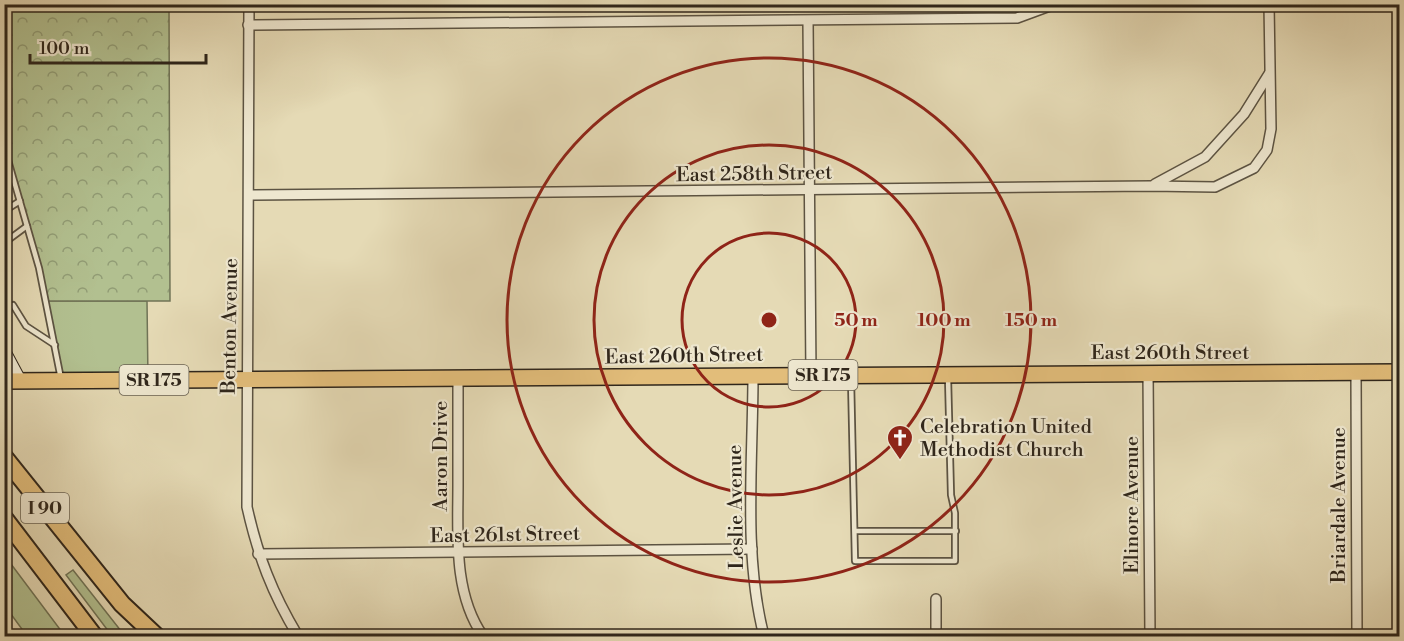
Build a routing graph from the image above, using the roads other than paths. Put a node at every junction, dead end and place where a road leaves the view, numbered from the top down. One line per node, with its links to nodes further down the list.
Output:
1 (249, 4): 5 (street, Benton Avenue)
2 (1055, 4): 4 (street)
3 (1269, 4): 6 (street)
4 (808, 21): 5 (street); 9 (street)
5 (248, 25): 10 (street, Benton Avenue)
6 (1269, 74): 8 (street); 8 (street, East 258th Street)
7 (4, 146): 11 (lane)
8 (1151, 186): 9 (street, East 258th Street)
9 (810, 191): 10 (street, East 258th Street); 23 (street)
10 (249, 195): 26 (street, Benton Avenue)
11 (20, 201): 12 (lane); 13 (lane)
12 (4, 211)
13 (27, 226): 14 (lane); 16 (lane)
14 (4, 243)
15 (13, 305): 16 (lane)
16 (56, 345): 28 (lane)
17 (4, 353): 27 (street)
18 (1148, 372): 20 (main road, East 260th Street / SR 175); 21 (main road, East 260th Street / SR 175); 45 (street, Elinore Avenue)
19 (1400, 372): 20 (main road, East 260th Street / SR 175)
20 (1356, 373): 46 (street, Briardale Avenue)
21 (948, 374): 24 (main road, East 260th Street / SR 175); 32 (lane)
22 (753, 375): 23 (main road, East 260th Street / SR 175); 25 (main road, East 260th Street / SR 175); 33 (street, Leslie Avenue)
23 (811, 375): 24 (main road, East 260th Street / SR 175)
24 (851, 375): 31 (lane)
25 (458, 378): 26 (main road, East 260th Street / SR 175); 34 (street, Aaron Drive)
26 (246, 380): 28 (main road, East 260th Street / SR 175); 35 (street, Benton Avenue)
27 (12, 381): 28 (main road, East 260th Street / SR 175)
28 (61, 381)
29 (4, 457): 37 (highway, I 90)
30 (4, 518): 38 (highway, I 90)
31 (855, 531): 32 (lane); 32 (lane)
32 (956, 531)
33 (752, 549): 34 (street, East 261st Street); 43 (street, Leslie Avenue)
34 (458, 552): 35 (street, East 261st Street); 42 (street, Aaron Drive)
35 (258, 554): 41 (street, Benton Avenue)
36 (936, 600): 44 (street)
37 (122, 604): 39 (highway, I 90); 40 (highway)
38 (94, 636)
39 (145, 636)
40 (156, 636)
41 (298, 636)
42 (483, 636)
43 (764, 636)
44 (936, 636)
45 (1150, 636)
46 (1357, 636)

